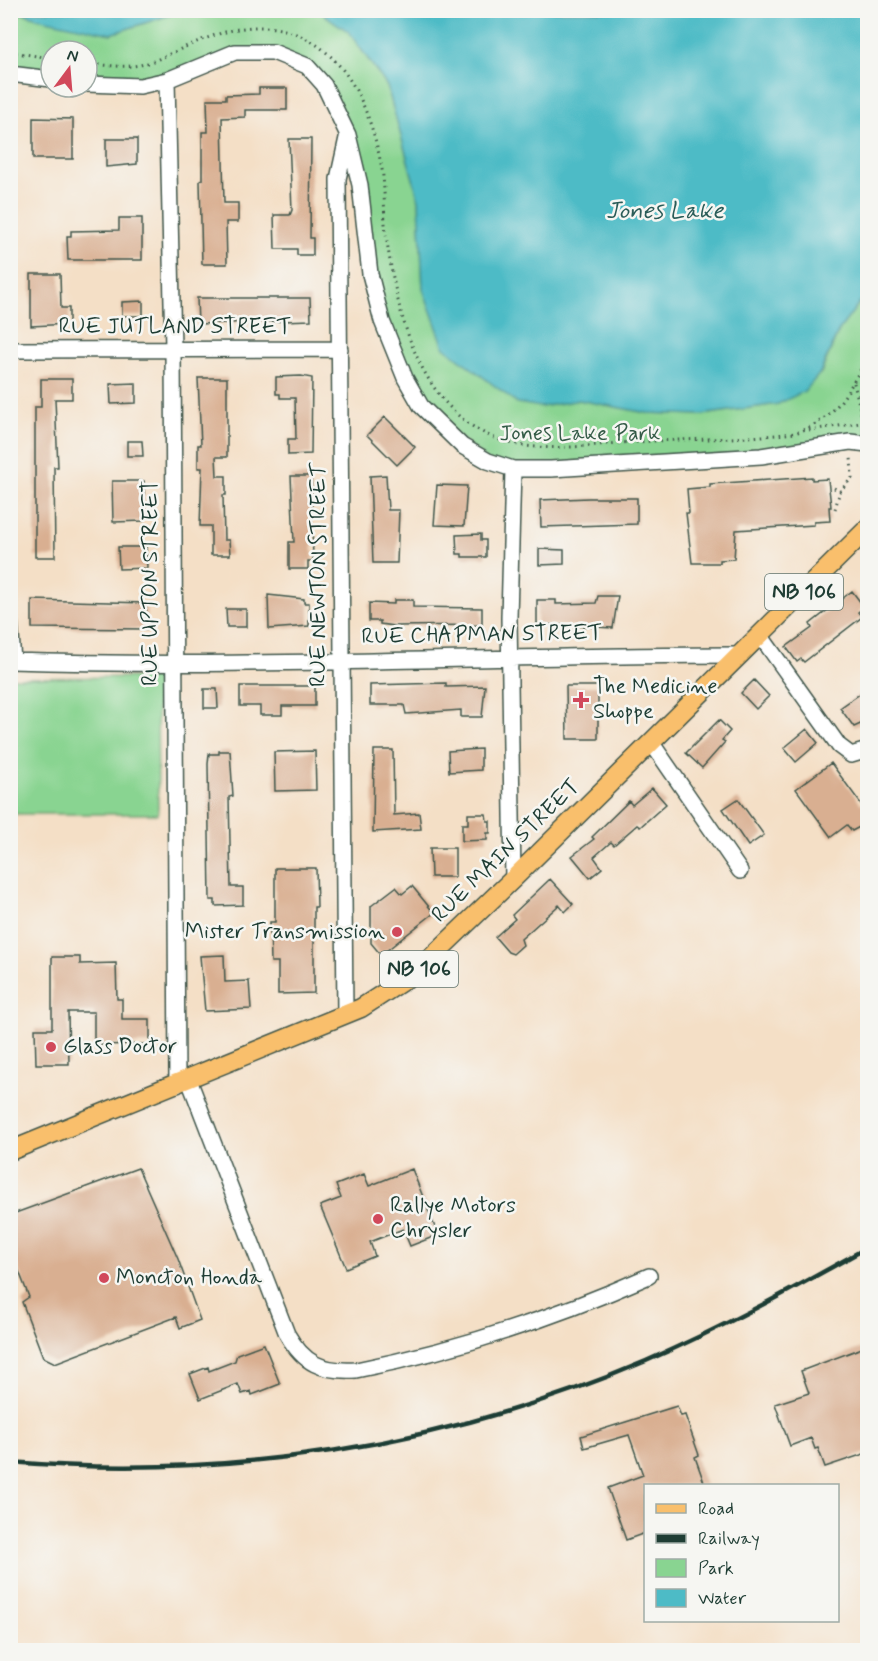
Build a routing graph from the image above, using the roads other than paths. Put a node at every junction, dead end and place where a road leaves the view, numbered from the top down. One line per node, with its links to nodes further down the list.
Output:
1 (10, 74): 2 (street)
2 (39, 78)
3 (167, 80): 4 (street); 5 (street); 6 (street, RUE UPTON STREET)
4 (99, 84)
5 (348, 135): 7 (street, RUE NEWTON STREET); 10 (street)
6 (173, 348): 7 (street, RUE JUTLAND STREET); 8 (street, RUE JUTLAND STREET); 18 (street, RUE UPTON STREET)
7 (340, 349): 16 (street, RUE NEWTON STREET)
8 (10, 350)
9 (867, 444): 10 (street)
10 (513, 469): 15 (street)
11 (867, 528): 13 (main road, RUE MAIN STREET / NB 106)
12 (10, 621): 17 (street)
13 (760, 635): 14 (main road, RUE MAIN STREET / NB 106); 20 (street)
14 (739, 655): 15 (street, RUE CHAPMAN STREET); 19 (main road, RUE MAIN STREET / NB 106)
15 (510, 657): 16 (street, RUE CHAPMAN STREET); 22 (street)
16 (342, 660): 18 (street, RUE CHAPMAN STREET); 23 (street, RUE NEWTON STREET)
17 (12, 661): 18 (street, RUE CHAPMAN STREET)
18 (173, 662): 24 (street, RUE UPTON STREET)
19 (651, 742): 21 (street); 22 (main road, RUE MAIN STREET / NB 106)
20 (867, 750)
21 (740, 872)
22 (513, 879): 23 (main road, RUE MAIN STREET / NB 106)
23 (345, 1015): 24 (main road, RUE MAIN STREET / NB 106)
24 (183, 1083): 25 (main road, RUE MAIN STREET / NB 106); 26 (street)
25 (10, 1151)
26 (650, 1276)

